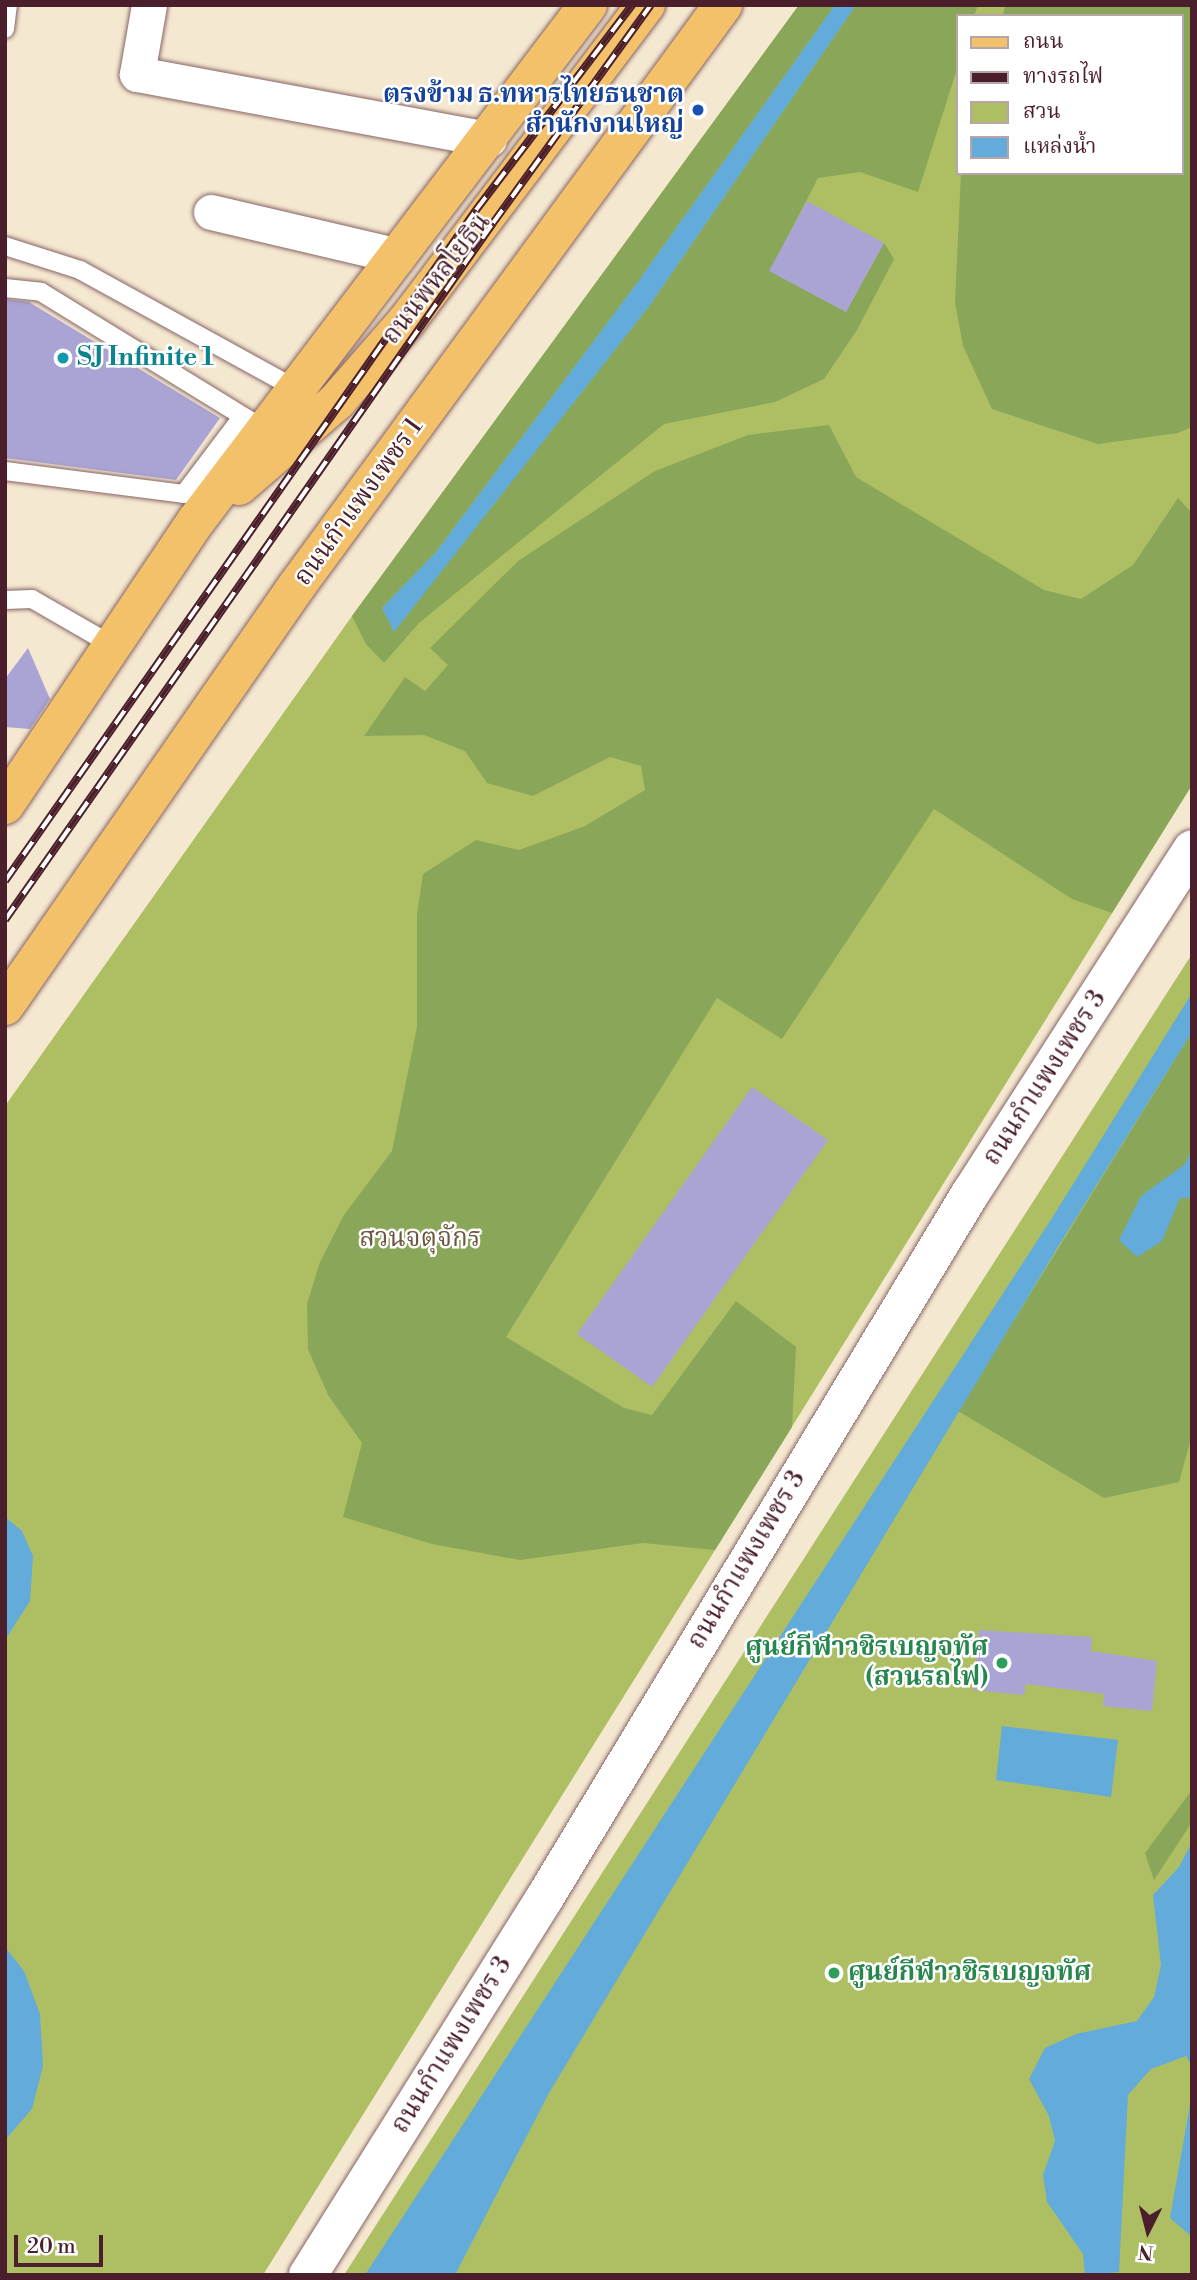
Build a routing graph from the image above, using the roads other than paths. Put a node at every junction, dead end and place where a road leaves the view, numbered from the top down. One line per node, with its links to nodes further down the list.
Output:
1 (8, 5): 6 (lane)
2 (149, 5): 7 (street)
3 (588, 5): 7 (main road, ถนนพหลโยธิน)
4 (646, 5): 15 (main road, ถนนพหลโยธิน)
5 (723, 5): 20 (main road, ถนนกำแพงเพชร 1)
6 (5, 29)
7 (489, 139): 10 (main road, ถนนพหลโยธิน)
8 (211, 212): 10 (street)
9 (5, 246): 12 (lane)
10 (398, 256): 12 (main road, ถนนพหลโยธิน)
11 (5, 288): 13 (lane)
12 (295, 387): 13 (main road, ถนนพหลโยธิน)
13 (253, 423): 14 (lane); 15 (main road, ถนนพหลโยธิน)
14 (5, 471)
15 (195, 521): 17 (main road, ถนนพหลโยธิน)
16 (6, 598): 17 (lane)
17 (112, 645): 18 (main road, ถนนพหลโยธิน)
18 (5, 805)
19 (1192, 849): 21 (street, ถนนกำแพงเพชร 3)
20 (5, 1006)
21 (308, 2275)

